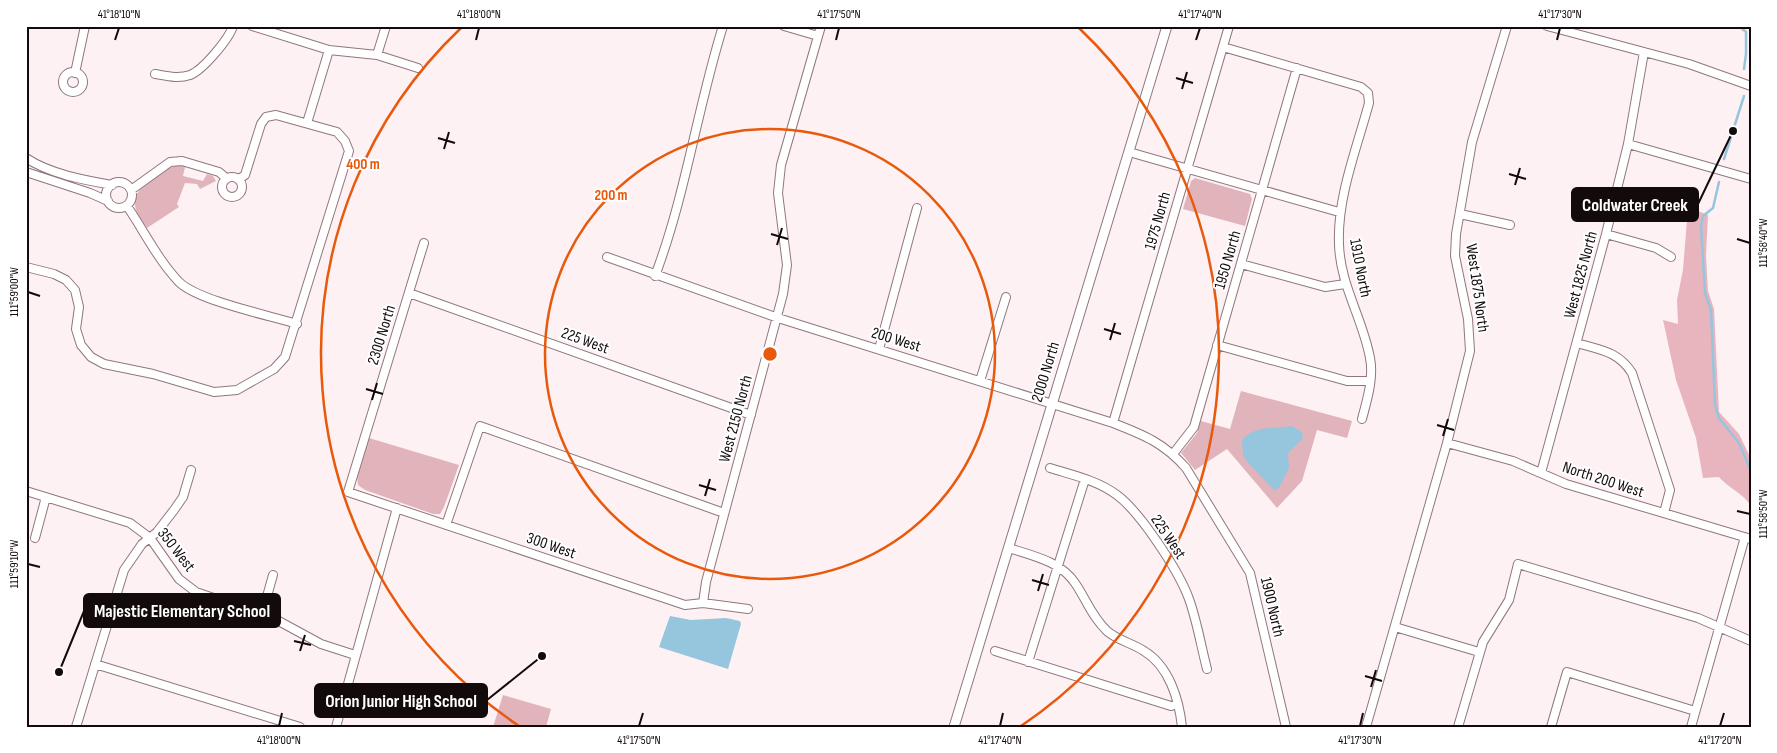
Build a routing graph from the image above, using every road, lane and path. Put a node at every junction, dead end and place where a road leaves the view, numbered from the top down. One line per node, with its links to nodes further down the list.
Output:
1 (85, 26): 19 (street)
2 (233, 26): 20 (street)
3 (252, 26): 14 (street)
4 (386, 26): 16 (street)
5 (723, 26): 46 (street)
6 (784, 26): 12 (street)
7 (820, 26): 12 (street, West 2150 North)
8 (1167, 26): 24 (street, 2000 North)
9 (1229, 26): 13 (street, 1975 North)
10 (1507, 26): 38 (street, West 1875 North)
11 (1547, 26): 15 (street)
12 (818, 36): 50 (street, West 2150 North)
13 (1223, 47): 18 (street); 26 (street, 1975 North)
14 (329, 50): 16 (street); 22 (street)
15 (1644, 52): 21 (street); 23 (street, West 1825 North)
16 (377, 55): 17 (street)
17 (418, 68)
18 (1297, 68): 33 (street, 1950 North); 37 (street, 1910 North)
19 (75, 72)
20 (155, 74)
21 (1751, 86)
22 (306, 123): 29 (street); 51 (street)
23 (1628, 144): 30 (street); 40 (street, West 1825 North)
24 (1129, 152): 26 (street); 57 (street, 2000 North)
25 (26, 158): 31 (street)
26 (1188, 169): 33 (street); 60 (street, 1975 North)
27 (26, 172): 34 (street)
28 (226, 178): 29 (street); 29 (street); 32 (street)
29 (239, 179)
30 (1751, 179)
31 (112, 185): 32 (street); 34 (street)
32 (132, 190): 35 (street)
33 (1262, 190): 37 (street); 44 (street, 1950 North)
34 (108, 201): 35 (street)
35 (127, 206): 51 (street)
36 (918, 208): 54 (street)
37 (1339, 212): 47 (street, 1910 North)
38 (1460, 214): 39 (street); 61 (street, West 1875 North)
39 (1510, 225)
40 (1606, 234): 43 (street); 52 (street, West 1825 North)
41 (424, 242): 48 (street, 2300 North)
42 (607, 257): 46 (street, 200 West)
43 (1671, 257)
44 (1241, 264): 47 (street); 53 (street, 1950 North)
45 (26, 267): 51 (street)
46 (655, 276): 50 (street, 200 West)
47 (1345, 284): 56 (street, 1910 North)
48 (409, 293): 58 (street, 225 West); 68 (street, 2300 North)
49 (1006, 297): 55 (street)
50 (778, 318): 54 (street, 200 West); 58 (street, West 2150 North)
51 (297, 324)
52 (1577, 343): 65 (street, West 1825 North); 72 (street)
53 (1217, 345): 56 (street); 62 (street, 1950 North)
54 (880, 349): 55 (street, 200 West)
55 (980, 381): 57 (street, 200 West)
56 (1370, 381): 59 (street, 1910 North)
57 (1052, 404): 60 (street, 200 West); 77 (street, 2000 North)
58 (751, 416): 71 (street, West 2150 North)
59 (1362, 419)
60 (1113, 423): 62 (street, 200 West)
61 (1447, 443): 65 (street, North 200 West); 83 (street, West 1875 North)
62 (1173, 454): 99 (street, 1900 North)
63 (1050, 468): 66 (street, 225 West)
64 (191, 470): 75 (street)
65 (1541, 473): 72 (street, North 200 West)
66 (1085, 479): 78 (street); 91 (street, 225 West)
67 (26, 492): 69 (street, 350 West)
68 (348, 492): 70 (street, 300 West)
69 (46, 497): 74 (street); 75 (street, 350 West)
70 (397, 508): 73 (street, 300 West); 88 (street)
71 (724, 513): 73 (street); 80 (street, West 2150 North)
72 (1664, 513): 76 (street, North 200 West)
73 (446, 525): 80 (street, 300 West)
74 (35, 538)
75 (150, 538): 82 (street, 350 West); 90 (street)
76 (1748, 538): 84 (street)
77 (1009, 548): 78 (street); 97 (street, 2000 North)
78 (1058, 566): 89 (street); 92 (street)
79 (273, 575): 82 (street)
80 (703, 604): 81 (street, 300 West)
81 (748, 608)
82 (262, 614): 88 (street, 350 West)
83 (1395, 626): 87 (street); 100 (street, West 1875 North)
84 (1719, 628): 85 (street); 87 (street); 93 (street)
85 (1751, 641)
86 (995, 651): 89 (street)
87 (1479, 652): 101 (street)
88 (355, 655): 96 (street)
89 (1028, 662): 92 (street)
90 (95, 664): 94 (street); 95 (street)
91 (1207, 669)
92 (1177, 704): 98 (street)
93 (1695, 711): 102 (street); 103 (street)
94 (76, 727)
95 (300, 727)
96 (336, 727)
97 (954, 727)
98 (1182, 727)
99 (1286, 727)
100 (1366, 727)
101 (1458, 727)
102 (1551, 727)
103 (1691, 727)

